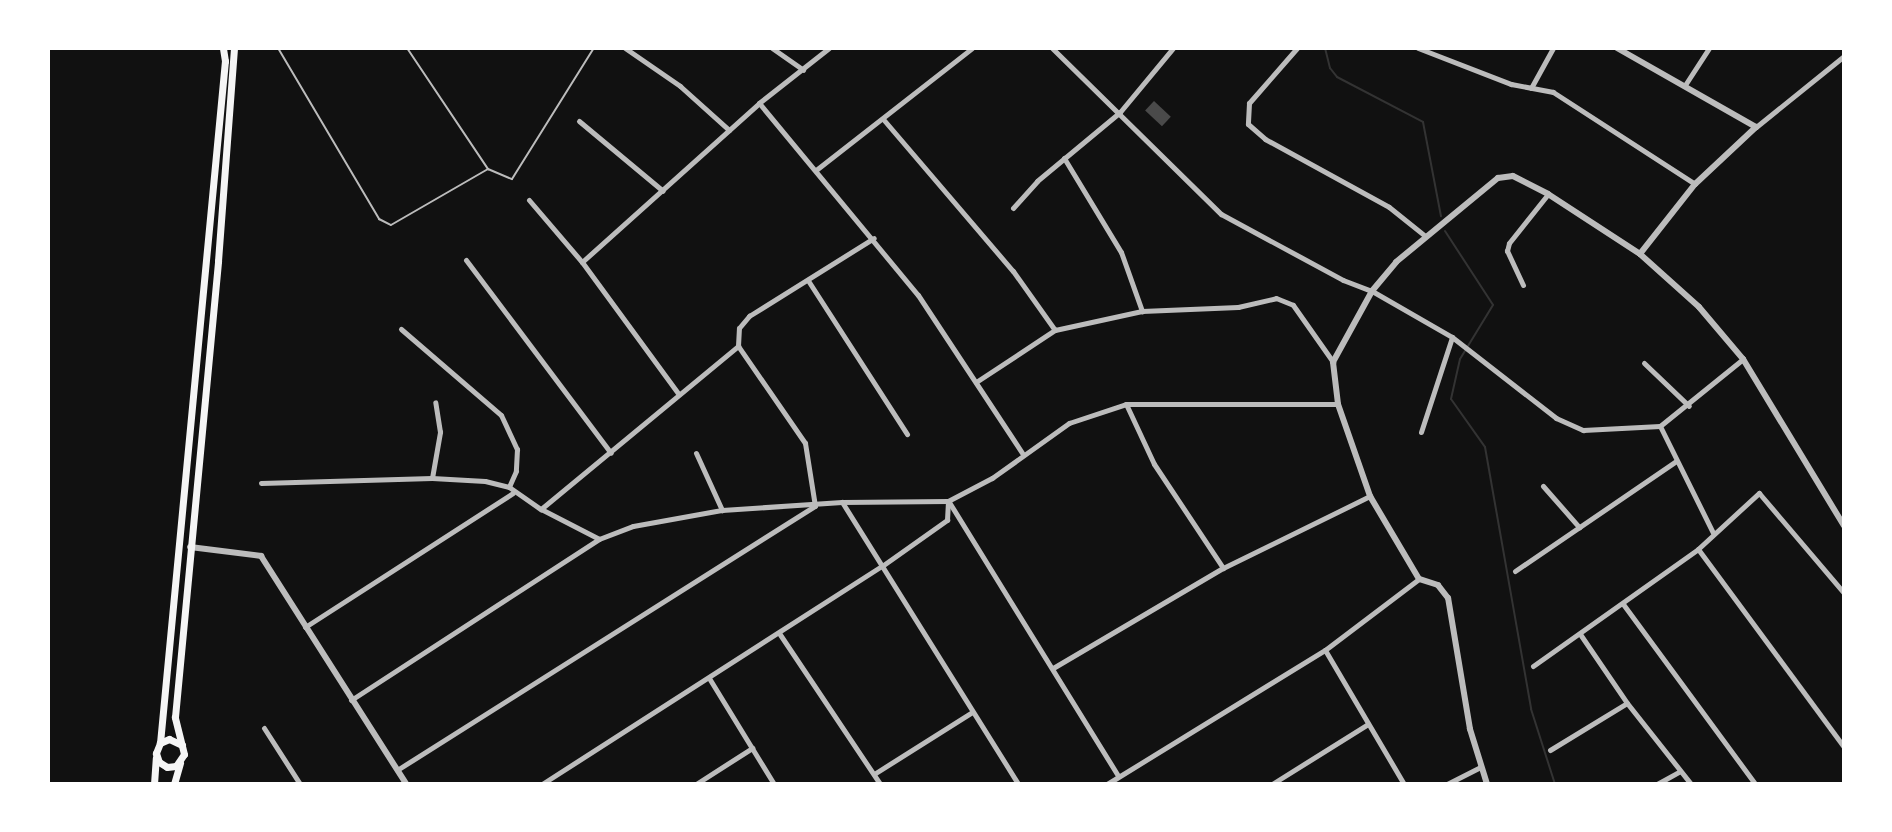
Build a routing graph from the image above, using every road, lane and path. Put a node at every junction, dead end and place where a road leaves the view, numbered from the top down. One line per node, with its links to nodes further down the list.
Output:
1 (223, 48): 99 (main road)
2 (234, 48): 79 (main road)
3 (278, 48): 28 (lane)
4 (407, 48): 28 (lane)
5 (625, 48): 26 (street)
6 (772, 48): 18 (street)
7 (830, 48): 18 (street)
8 (972, 48): 23 (street)
9 (1052, 48): 22 (street)
10 (1173, 48): 22 (street)
11 (1297, 48): 35 (street)
12 (1418, 48): 20 (street)
13 (1552, 48): 20 (street)
14 (1617, 48): 19 (street)
15 (1709, 48): 19 (street)
16 (593, 49): 28 (lane)
17 (1844, 56): 25 (street)
18 (803, 70): 21 (street)
19 (1685, 85): 25 (street)
20 (1531, 88): 30 (street)
21 (759, 103): 26 (street); 29 (street)
22 (1120, 112): 27 (street); 42 (street)
23 (883, 119): 29 (street); 45 (street)
24 (579, 121): 31 (street)
25 (1756, 127): 30 (street)
26 (729, 130): 31 (street)
27 (1064, 158): 34 (street); 43 (street)
28 (488, 169)
29 (816, 170): 36 (street)
30 (1695, 184): 37 (street)
31 (663, 191): 39 (street)
32 (1548, 194): 35 (street); 37 (street); 41 (street)
33 (529, 200): 39 (street)
34 (1013, 208)
35 (1424, 235): 42 (street)
36 (874, 238): 40 (street); 51 (street)
37 (1640, 254): 48 (street)
38 (466, 260): 60 (street)
39 (582, 262): 52 (street)
40 (808, 282): 47 (street); 59 (street)
41 (1523, 285)
42 (1372, 291): 46 (street); 49 (street)
43 (1142, 311): 45 (street); 49 (street)
44 (401, 329): 67 (street)
45 (1055, 330): 51 (street)
46 (1452, 338): 57 (street); 58 (street)
47 (738, 345): 52 (street); 72 (street)
48 (1743, 360): 56 (street); 75 (street)
49 (1333, 362): 55 (street)
50 (1644, 363): 56 (street)
51 (976, 382): 62 (street)
52 (678, 393): 60 (street)
53 (435, 402): 64 (street)
54 (1126, 404): 55 (street); 62 (street); 82 (street)
55 (1338, 404): 69 (street)
56 (1689, 406): 57 (street)
57 (1660, 426): 63 (street)
58 (1421, 432)
59 (907, 434)
60 (611, 453): 73 (street)
61 (696, 453): 74 (street)
62 (1022, 453): 70 (street)
63 (1675, 462): 76 (street); 77 (street)
64 (432, 478): 65 (street); 67 (street)
65 (261, 483)
66 (1543, 486): 76 (street)
67 (509, 487): 68 (street)
68 (513, 493): 73 (street); 87 (street)
69 (1370, 496): 82 (street); 84 (street)
70 (948, 501): 71 (street); 81 (street); 92 (street)
71 (842, 502): 72 (street); 81 (street)
72 (815, 506): 74 (street); 107 (street)
73 (540, 509): 78 (street)
74 (722, 510): 78 (street)
75 (1844, 526)
76 (1579, 527): 83 (street)
77 (1713, 533): 80 (street); 85 (street)
78 (599, 539): 94 (street)
79 (190, 547): 87 (street); 100 (main road)
80 (1698, 549): 86 (street); 101 (street)
81 (882, 566): 88 (street); 96 (street)
82 (1223, 568): 92 (street)
83 (1515, 571)
84 (1419, 579): 90 (street); 106 (street)
85 (1844, 593)
86 (1623, 604): 89 (street); 127 (street)
87 (305, 627): 94 (street)
88 (779, 633): 93 (street); 109 (street)
89 (1580, 634): 91 (street); 95 (street)
90 (1324, 650): 97 (street); 110 (street)
91 (1533, 666)
92 (1053, 668): 110 (street)
93 (709, 678): 102 (street); 115 (street)
94 (351, 700): 107 (street)
95 (1627, 703): 103 (street); 108 (street)
96 (972, 712): 109 (street); 119 (street)
97 (1368, 724): 121 (street); 122 (street)
98 (264, 728): 113 (street)
99 (160, 743): 100 (main road); 104 (main road)
100 (182, 745): 105 (main road)
101 (1844, 747)
102 (752, 748): 116 (street); 117 (street)
103 (1550, 750)
104 (156, 758): 105 (main road); 111 (main road)
105 (180, 763): 112 (main road)
106 (1480, 767): 123 (street); 124 (street)
107 (397, 770): 114 (street)
108 (1679, 772): 125 (street); 126 (street)
109 (874, 774): 118 (street)
110 (1118, 776): 120 (street)
111 (154, 784)
112 (174, 784)
113 (300, 784)
114 (406, 784)
115 (542, 784)
116 (696, 784)
117 (774, 784)
118 (880, 784)
119 (1018, 784)
120 (1107, 784)
121 (1272, 784)
122 (1404, 784)
123 (1447, 784)
124 (1487, 784)
125 (1657, 784)
126 (1691, 784)
127 (1755, 784)

